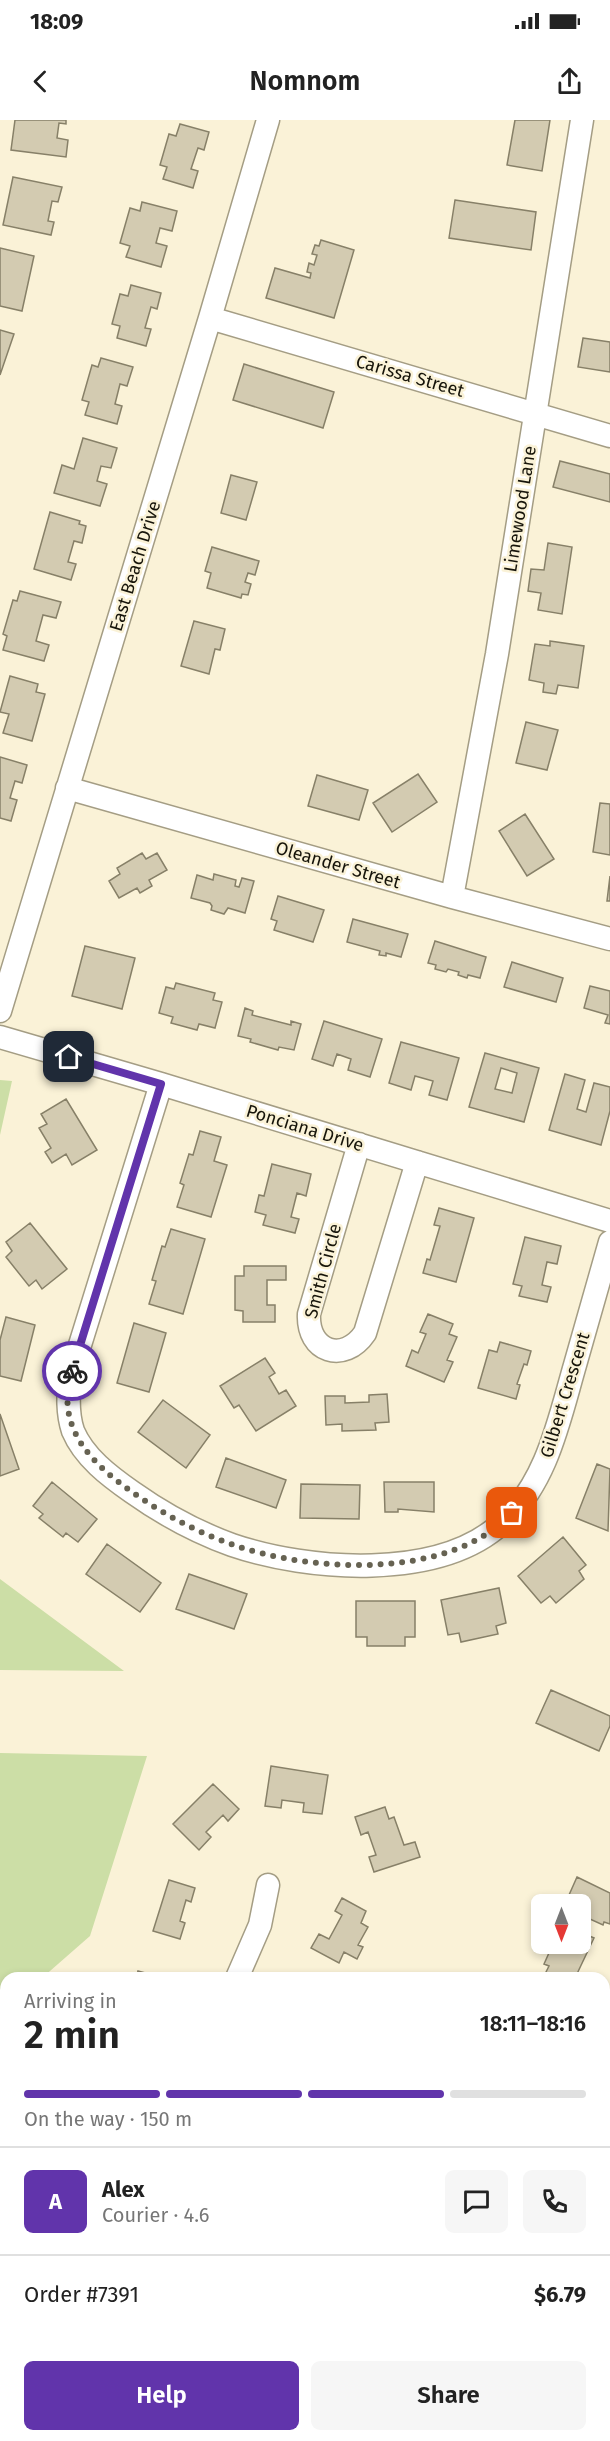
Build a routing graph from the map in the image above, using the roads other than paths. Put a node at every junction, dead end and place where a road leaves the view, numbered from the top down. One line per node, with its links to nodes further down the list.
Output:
1 (268, 120): 3 (street, East Beach Drive)
2 (582, 120): 4 (street, Limewood Lane)
3 (210, 318): 4 (street, Carissa Street); 6 (street, East Beach Drive)
4 (536, 413): 5 (street, Carissa Street); 7 (street, Limewood Lane)
5 (610, 436)
6 (67, 788): 7 (street, Oleander Street); 9 (street, East Beach Drive)
7 (452, 897): 8 (street, Oleander Street)
8 (610, 939)
9 (0, 1011)
10 (0, 1037): 11 (street, Ponciana Drive)
11 (161, 1084): 12 (street, Ponciana Drive); 15 (street, Gilbert Crescent)
12 (359, 1144): 13 (street, Ponciana Drive); 13 (street, Smith Circle)
13 (417, 1162): 14 (street, Ponciana Drive)
14 (610, 1221)
15 (610, 1242)
16 (268, 1885): 17 (street)
17 (240, 1972)

